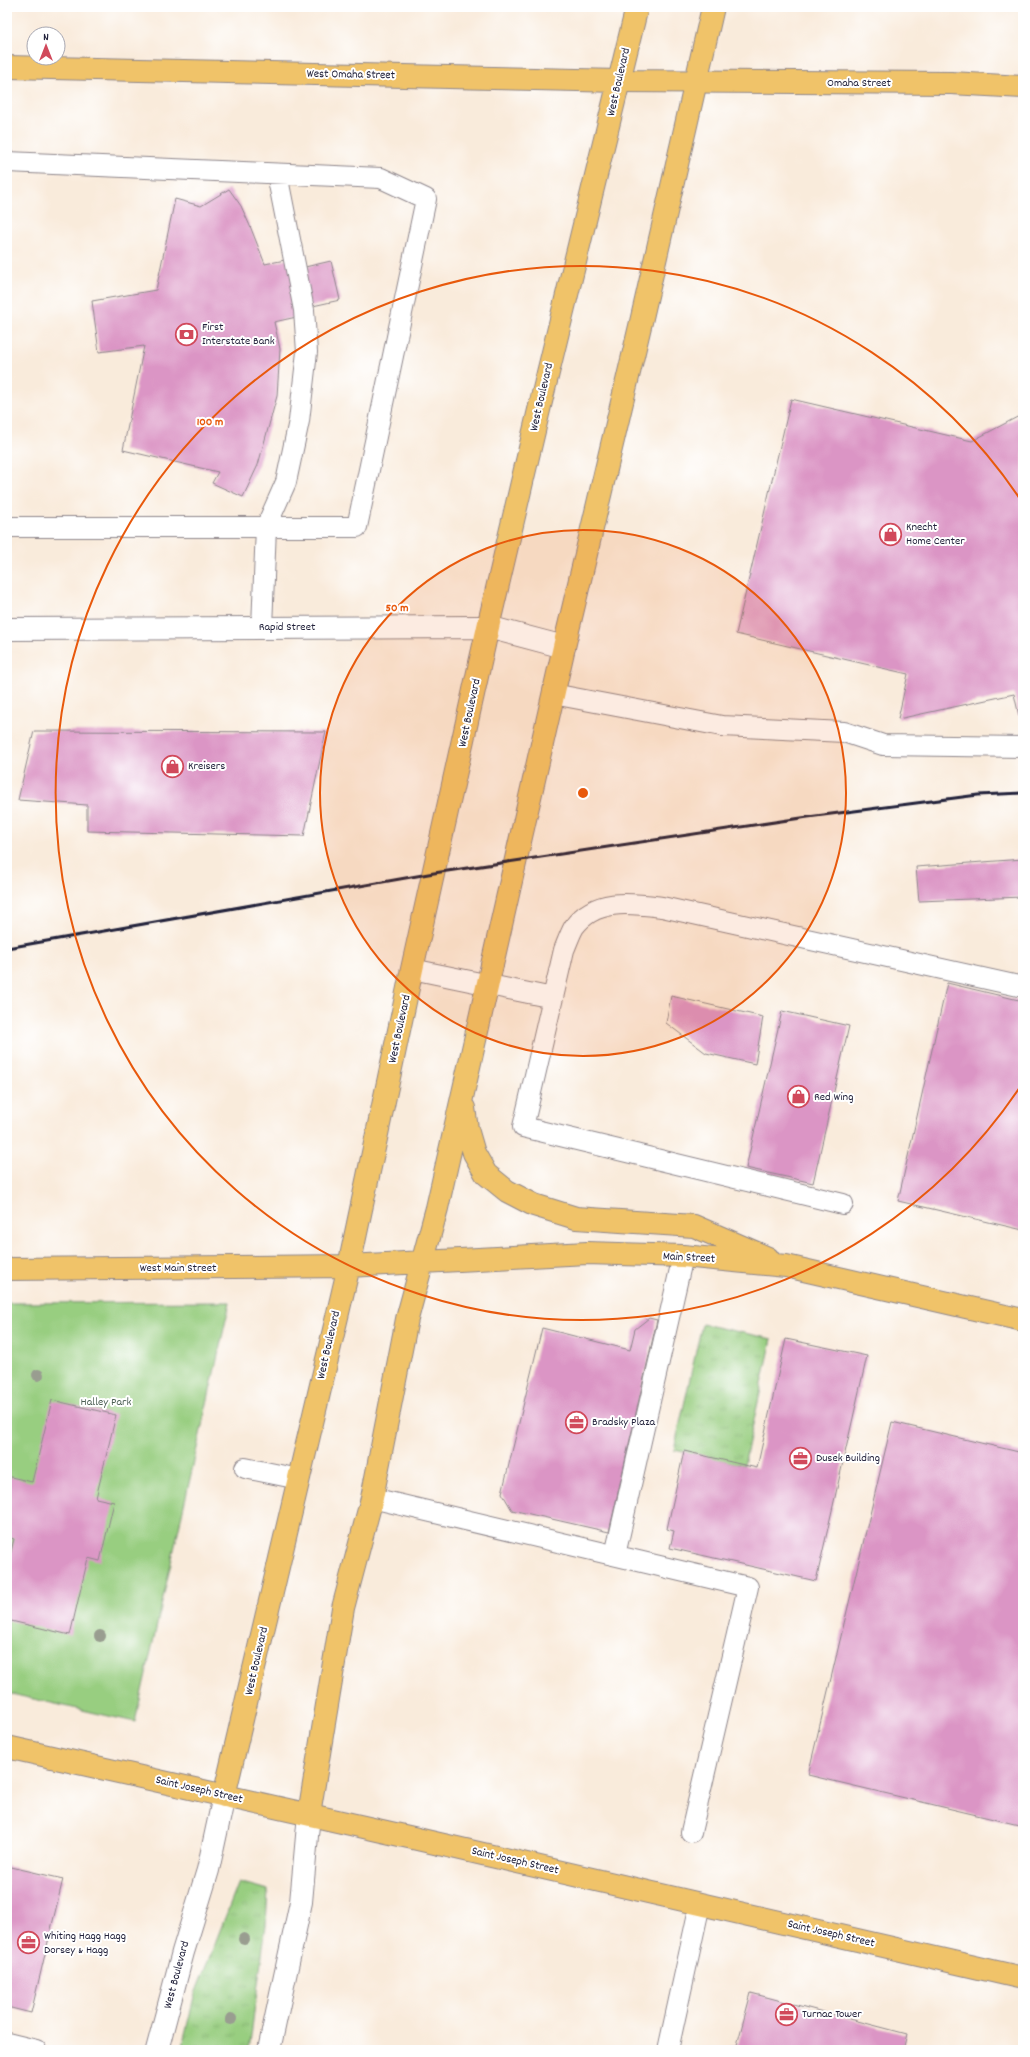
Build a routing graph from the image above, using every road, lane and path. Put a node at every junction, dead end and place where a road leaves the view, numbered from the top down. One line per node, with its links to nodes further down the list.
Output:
1 (637, 7): 4 (main road, West Boulevard)
2 (712, 7): 5 (main road)
3 (7, 67): 4 (main road, West Omaha Street)
4 (619, 81): 5 (main road, West Omaha Street); 12 (main road, West Boulevard)
5 (695, 83): 6 (main road, Omaha Street); 14 (main road)
6 (1023, 87)
7 (7, 162): 8 (lane)
8 (277, 174): 10 (lane); 10 (lane)
9 (7, 527): 10 (lane)
10 (266, 527): 11 (lane)
11 (262, 627): 12 (street, Rapid Street); 13 (street, Rapid Street)
12 (488, 627): 14 (street, Rapid Street); 17 (main road, West Boulevard)
13 (7, 628)
14 (564, 647): 15 (main road)
15 (553, 694): 16 (lane); 18 (main road)
16 (1023, 747)
17 (412, 969): 18 (lane); 25 (main road, West Boulevard)
18 (488, 984): 20 (lane); 21 (main road)
19 (1023, 988): 20 (lane)
20 (553, 998): 22 (lane)
21 (462, 1099): 24 (main road); 26 (main road)
22 (843, 1204)
23 (683, 1256): 24 (main road, Main Street); 26 (main road, Main Street); 32 (lane)
24 (421, 1262): 25 (main road, Main Street); 31 (main road)
25 (349, 1266): 27 (main road, West Main Street); 30 (main road, West Boulevard)
26 (786, 1266): 28 (main road, Main Street)
27 (7, 1269)
28 (1023, 1320)
29 (245, 1468): 30 (lane)
30 (298, 1479): 34 (main road, West Boulevard)
31 (372, 1498): 32 (lane); 35 (main road)
32 (616, 1555): 36 (lane)
33 (7, 1747): 34 (main road, Saint Joseph Street)
34 (224, 1796): 35 (main road, Saint Joseph Street); 41 (street, West Boulevard)
35 (309, 1814): 37 (main road, Saint Joseph Street); 42 (street)
36 (692, 1832)
37 (700, 1904): 38 (main road, Saint Joseph Street); 43 (lane)
38 (1023, 1978)
39 (7, 2043): 40 (lane)
40 (36, 2050)
41 (157, 2050)
42 (269, 2050)
43 (668, 2050)

